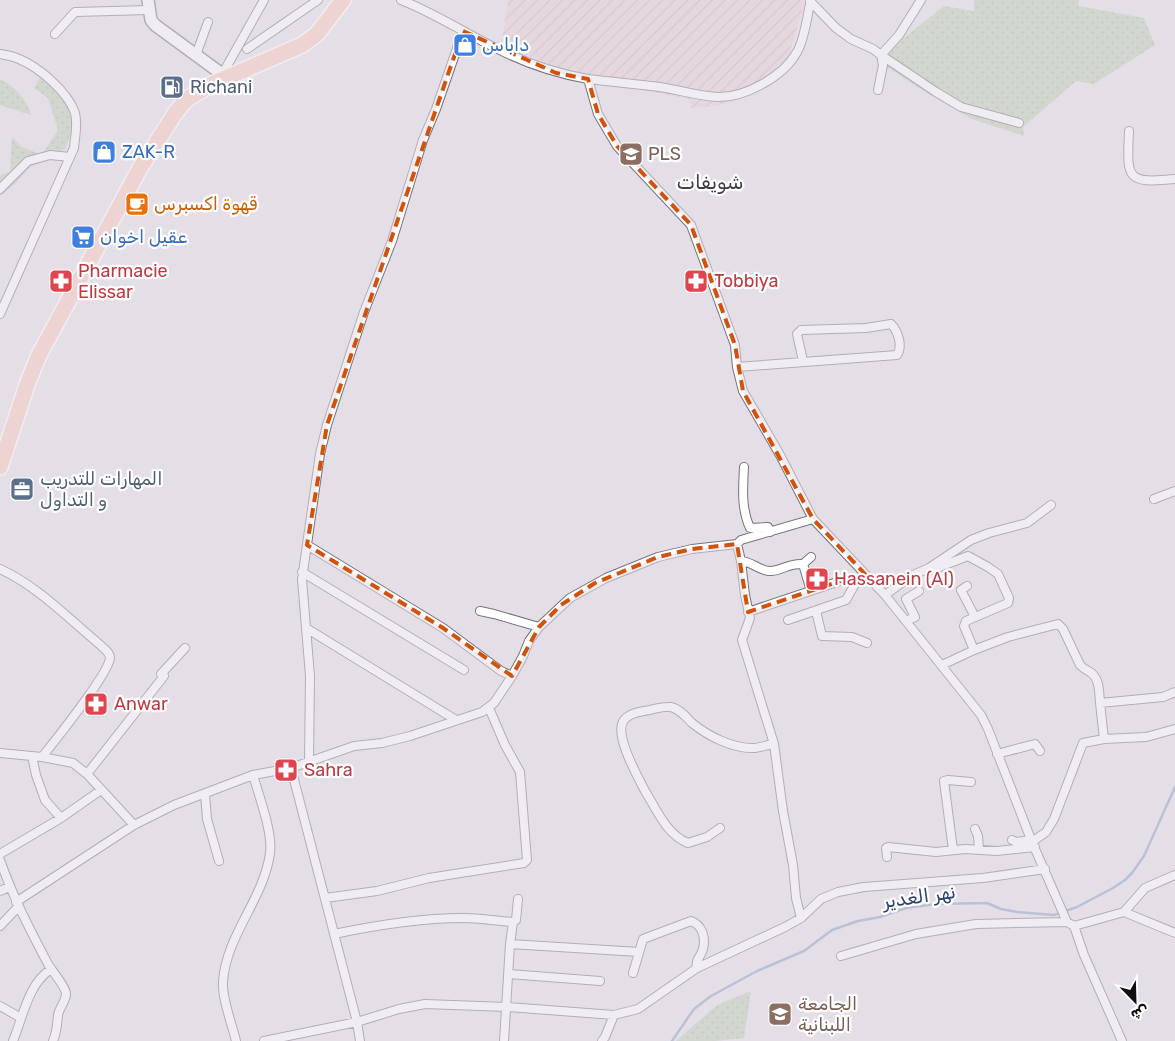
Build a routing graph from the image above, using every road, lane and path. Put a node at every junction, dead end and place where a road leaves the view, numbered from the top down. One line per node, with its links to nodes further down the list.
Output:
1 (264, 0): 15 (street)
2 (318, 0): 11 (street)
3 (343, 0): 15 (highway)
4 (401, 0): 9 (street)
5 (810, 0): 14 (street); 16 (street)
6 (922, 0): 14 (street)
7 (148, 5): 10 (street); 13 (street)
8 (208, 22): 13 (street)
9 (463, 31): 16 (street); 34 (street)
10 (54, 34)
11 (247, 49)
12 (0, 54): 20 (street)
13 (196, 55): 15 (street)
14 (881, 55): 17 (street); 18 (street)
15 (225, 75): 26 (highway)
16 (588, 79): 25 (street)
17 (878, 90)
18 (1019, 123)
19 (1129, 131): 21 (street)
20 (70, 157): 22 (street); 23 (street)
21 (1175, 179)
22 (0, 189)
23 (0, 314)
24 (803, 361): 24 (street); 25 (street)
25 (737, 367): 31 (street)
26 (0, 467)
27 (744, 467): 32 (street)
28 (1175, 491): 29 (street)
29 (1154, 499)
30 (1051, 505): 38 (street)
31 (813, 519): 32 (street); 41 (street)
32 (770, 532): 33 (street)
33 (737, 544): 36 (street); 53 (street)
34 (306, 545): 40 (street); 60 (street)
35 (811, 557): 37 (street)
36 (741, 561): 37 (street); 49 (street)
37 (802, 564): 44 (street)
38 (929, 568): 46 (street); 50 (street)
39 (0, 569): 72 (street)
40 (302, 572): 54 (street); 59 (street)
41 (865, 574): 42 (street); 46 (street)
42 (855, 584): 44 (street); 47 (street)
43 (967, 586): 50 (street)
44 (811, 591): 49 (street)
45 (919, 591): 52 (street)
46 (885, 595): 52 (street)
47 (816, 610): 51 (street); 55 (street)
48 (480, 612): 53 (street)
49 (748, 612): 67 (street)
50 (975, 617): 57 (street)
51 (788, 620)
52 (906, 621): 58 (street)
53 (539, 627): 60 (street)
54 (306, 628): 64 (street); 73 (street)
55 (867, 643)
56 (185, 648): 75 (street)
57 (974, 650): 58 (street); 62 (street)
58 (942, 666): 70 (street)
59 (464, 670)
60 (512, 676): 63 (street)
61 (1175, 692): 62 (street)
62 (1100, 703): 66 (street)
63 (489, 708): 64 (street); 96 (street)
64 (456, 720): 73 (street)
65 (1175, 729): 66 (street)
66 (1104, 739): 85 (street)
67 (774, 744): 82 (street); 100 (street)
68 (1040, 751): 70 (street)
69 (0, 753): 71 (street)
70 (998, 754): 85 (street)
71 (32, 756): 72 (street); 80 (street)
72 (42, 757): 75 (street)
73 (309, 761): 74 (street)
74 (291, 768): 76 (street); 96 (street)
75 (87, 774): 78 (street)
76 (253, 775): 79 (street); 121 (street)
77 (971, 782): 86 (street)
78 (101, 790): 80 (street); 81 (street)
79 (205, 794): 81 (street); 91 (street)
80 (61, 818): 88 (street)
81 (134, 825): 98 (street)
82 (720, 828)
83 (975, 829): 87 (street)
84 (1012, 840): 85 (street)
85 (1033, 843): 87 (street); 92 (street)
86 (953, 850): 87 (street); 89 (street)
87 (979, 850)
88 (0, 854)
89 (887, 857)
90 (0, 860): 94 (street)
91 (219, 861)
92 (1045, 869): 100 (street); 102 (street)
93 (1175, 875): 99 (street)
94 (9, 887): 95 (street); 98 (street)
95 (0, 891)
96 (325, 898): 105 (street)
97 (518, 899): 101 (street)
98 (17, 904): 103 (street); 110 (street)
99 (1124, 912): 102 (street); 104 (street)
100 (802, 918): 109 (street)
101 (513, 922): 105 (street); 106 (street)
102 (1069, 922): 108 (street); 126 (street)
103 (0, 926)
104 (1175, 933)
105 (334, 934): 118 (street)
106 (510, 944): 107 (street); 112 (street)
107 (639, 952): 109 (street); 111 (street)
108 (841, 956)
109 (697, 968): 116 (street)
110 (51, 969): 117 (street); 120 (street)
111 (633, 973)
112 (509, 974): 113 (street); 115 (street)
113 (600, 981)
114 (0, 1006): 117 (street)
115 (507, 1007): 116 (street); 118 (street); 124 (street)
116 (614, 1015): 125 (street)
117 (21, 1018): 119 (street)
118 (357, 1022): 122 (street); 123 (street)
119 (13, 1041)
120 (53, 1041)
121 (236, 1041)
122 (264, 1041)
123 (360, 1041)
124 (504, 1041)
125 (602, 1041)
126 (1122, 1041)

